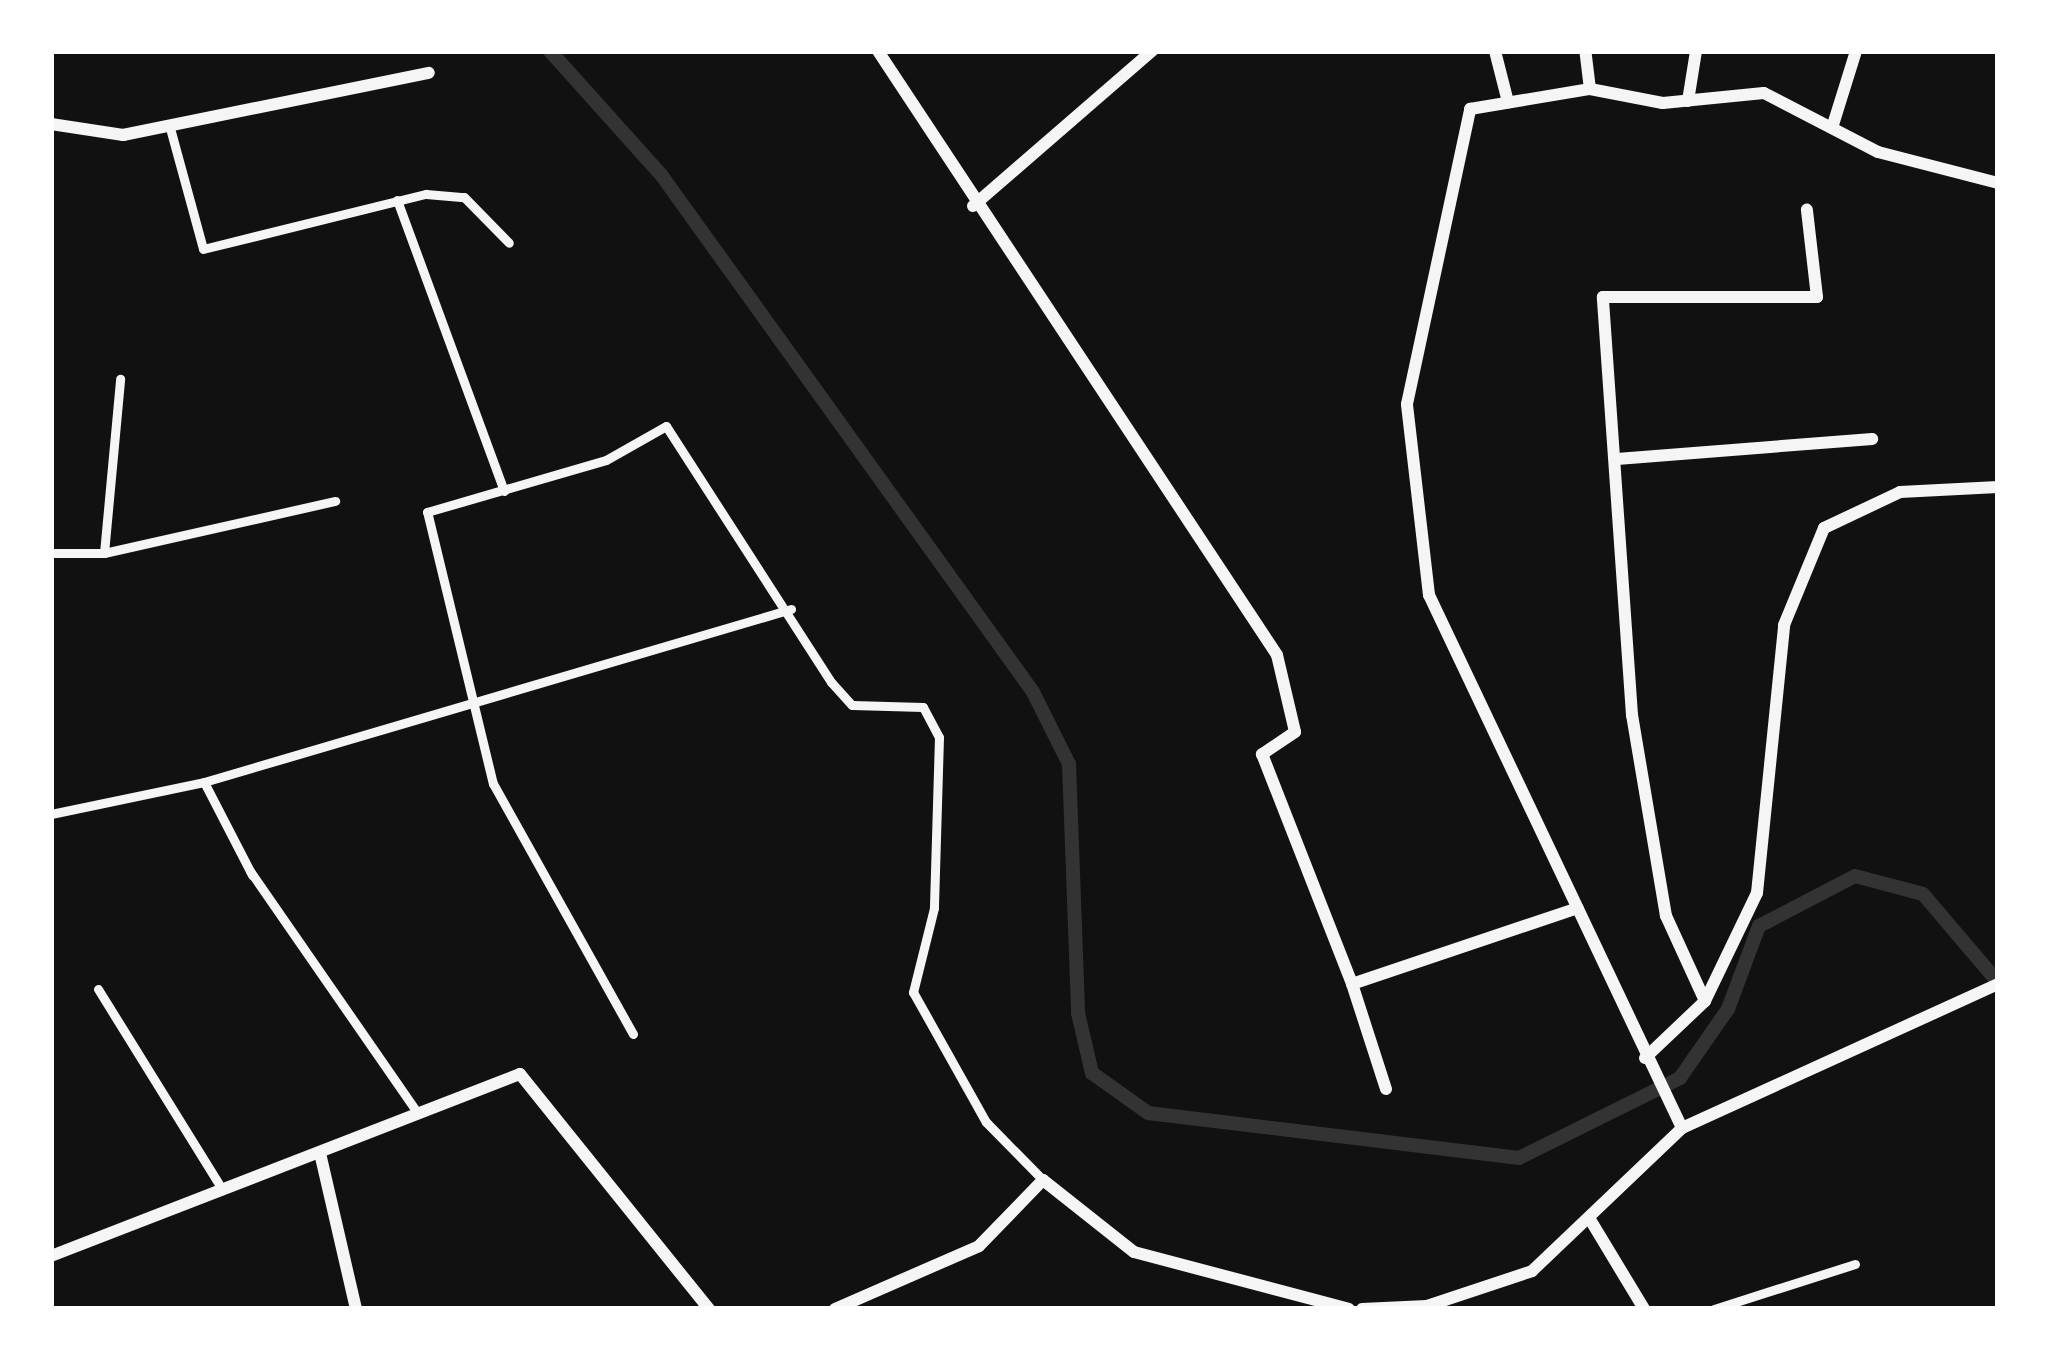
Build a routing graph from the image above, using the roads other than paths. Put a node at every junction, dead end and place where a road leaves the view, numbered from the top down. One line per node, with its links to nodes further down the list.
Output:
1 (878, 51): 16 (street)
2 (1152, 51): 16 (street)
3 (1496, 51): 10 (street)
4 (1585, 51): 8 (street)
5 (1696, 51): 9 (street)
6 (1856, 51): 13 (street)
7 (429, 73): 12 (street)
8 (1590, 88): 9 (street); 10 (street)
9 (1688, 101): 13 (street)
10 (1508, 102): 31 (street)
11 (51, 124): 12 (street)
12 (170, 128): 15 (lane)
13 (1832, 128): 14 (street)
14 (1998, 183)
15 (397, 200): 18 (lane); 23 (lane)
16 (973, 206): 33 (street)
17 (1808, 210): 21 (street)
18 (509, 242)
19 (120, 379): 26 (lane)
20 (1872, 439): 21 (street)
21 (1617, 459): 35 (street)
22 (1998, 487): 35 (street)
23 (504, 491): 27 (lane); 28 (lane)
24 (335, 501): 26 (lane)
25 (51, 553): 26 (lane)
26 (104, 553)
27 (791, 609): 28 (lane); 42 (lane)
28 (474, 695): 29 (lane); 36 (lane)
29 (204, 782): 30 (lane); 39 (lane)
30 (51, 814)
31 (1578, 908): 33 (street); 37 (street)
32 (1998, 984): 40 (street)
33 (1352, 985): 38 (street)
34 (98, 989): 43 (lane)
35 (1705, 1001): 37 (street)
36 (633, 1034)
37 (1645, 1058): 40 (street)
38 (1386, 1089)
39 (418, 1114): 41 (street); 49 (street)
40 (1682, 1128): 44 (street)
41 (320, 1153): 43 (street); 48 (street)
42 (1043, 1180): 50 (street); 51 (street)
43 (219, 1184): 45 (street)
44 (1591, 1221): 52 (street); 53 (street)
45 (51, 1256)
46 (1855, 1264): 47 (lane)
47 (1748, 1304): 54 (lane)
48 (356, 1309)
49 (709, 1309)
50 (835, 1309)
51 (1349, 1309)
52 (1363, 1309)
53 (1644, 1309)
54 (1714, 1309)

